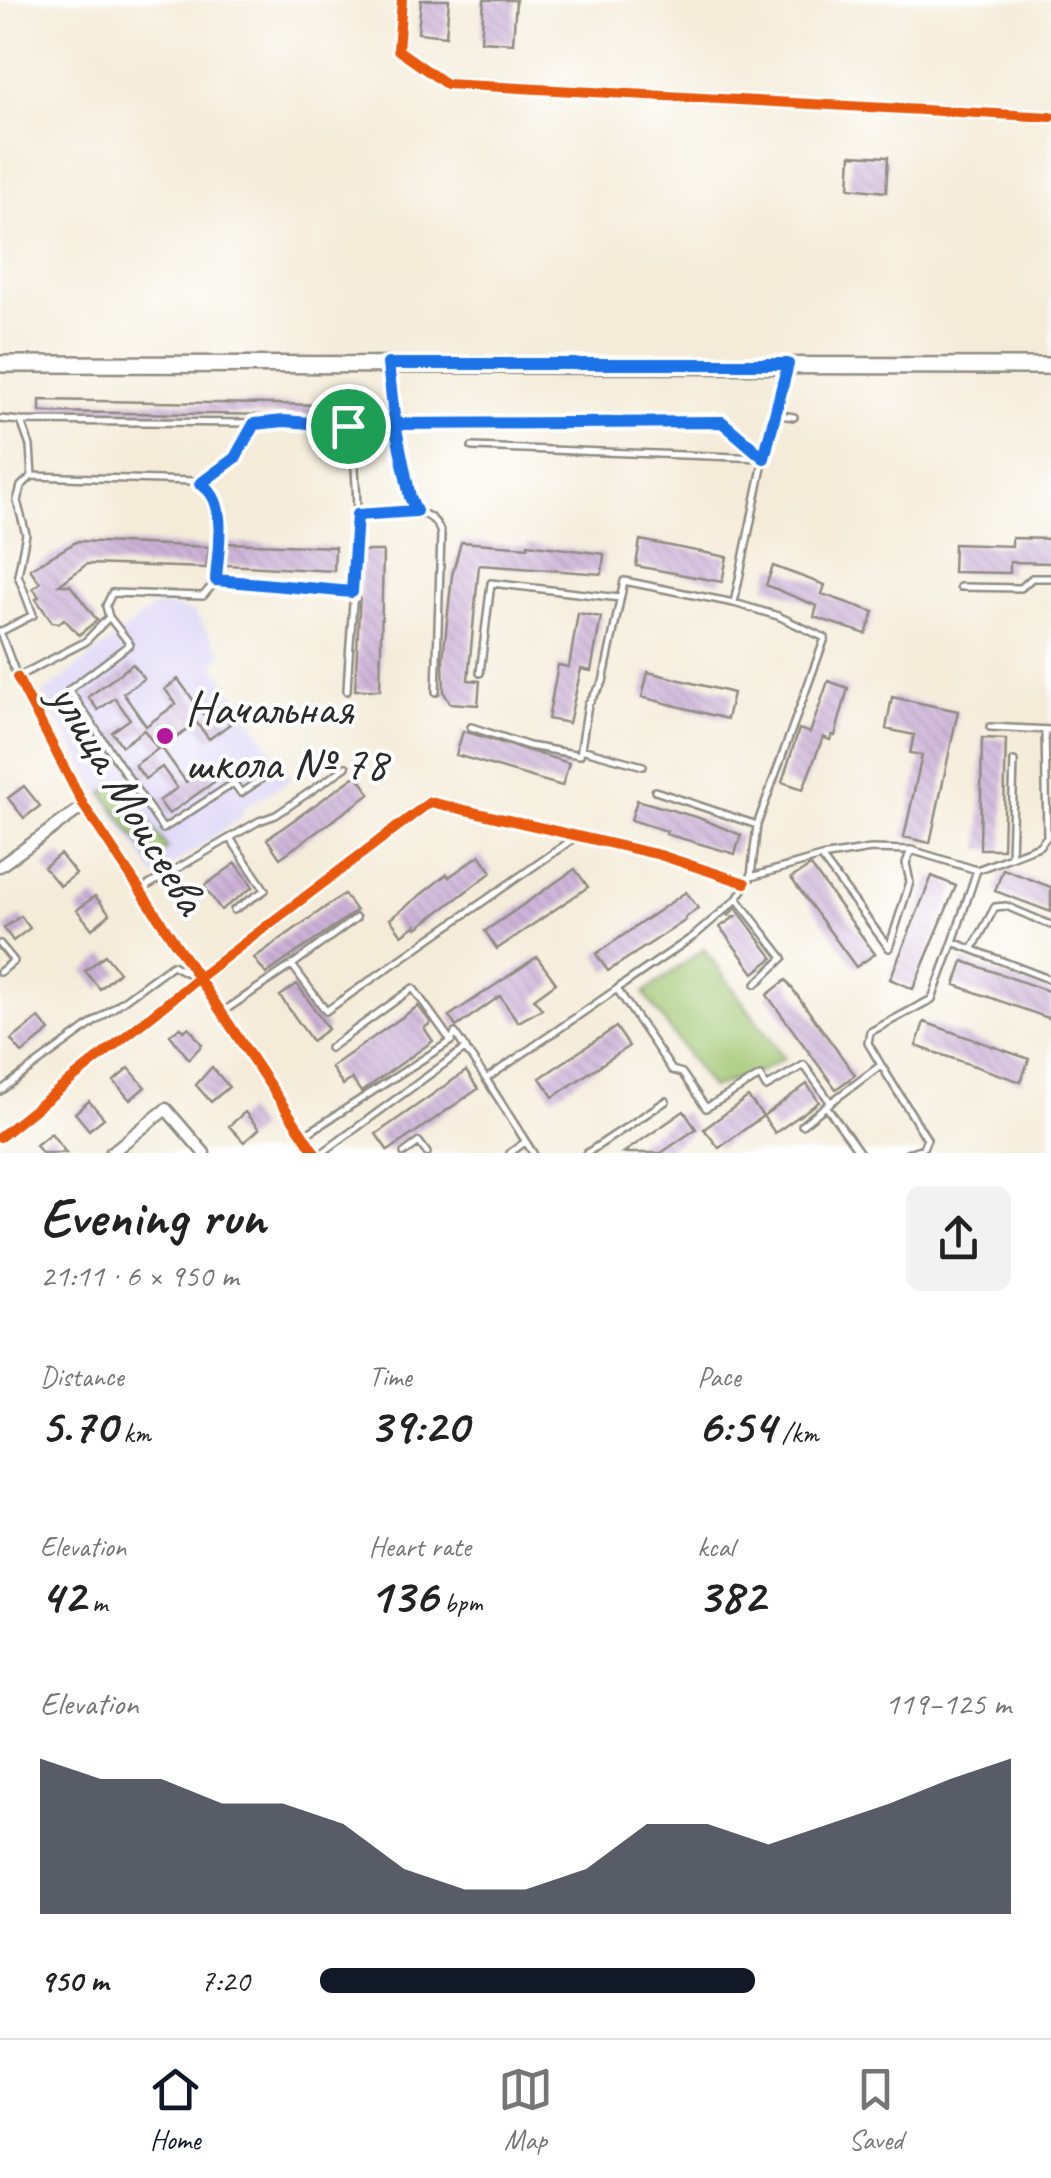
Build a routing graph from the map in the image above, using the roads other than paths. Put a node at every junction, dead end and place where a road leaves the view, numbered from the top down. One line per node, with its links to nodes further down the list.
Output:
1 (402, 0): 2 (street)
2 (1051, 117)
3 (0, 364): 4 (main road)
4 (388, 364): 5 (main road); 12 (lane)
5 (788, 364): 6 (main road); 7 (lane)
6 (1051, 366)
7 (772, 414): 8 (lane); 15 (lane)
8 (794, 417)
9 (0, 419): 10 (lane)
10 (20, 421): 11 (lane); 16 (lane)
11 (254, 424): 13 (lane); 17 (lane)
12 (395, 424): 13 (lane); 15 (lane); 18 (lane)
13 (348, 426): 19 (lane)
14 (472, 446): 15 (lane)
15 (764, 458): 25 (lane)
16 (32, 476): 17 (lane); 27 (lane)
17 (200, 484): 21 (lane)
18 (416, 511): 19 (lane); 31 (lane)
19 (357, 515): 23 (lane)
20 (1051, 578): 22 (lane)
21 (216, 580): 23 (lane); 26 (lane)
22 (960, 588)
23 (352, 592): 30 (lane)
24 (620, 598): 25 (lane); 28 (lane); 35 (lane)
25 (734, 603): 42 (lane)
26 (109, 617): 29 (lane); 39 (lane)
27 (0, 632): 29 (lane, улица Моисеева)
28 (480, 673)
29 (18, 676): 41 (street, улица Моисеева)
30 (347, 691)
31 (436, 692)
32 (471, 727): 35 (lane)
33 (990, 727): 34 (lane)
34 (1048, 730): 46 (lane)
35 (580, 749): 37 (lane)
36 (1014, 761): 46 (lane)
37 (643, 766)
38 (346, 767): 44 (lane)
39 (272, 771)
40 (655, 791): 42 (lane)
41 (84, 806): 48 (street); 51 (street, улица Моисеева)
42 (757, 825): 50 (lane)
43 (576, 837): 50 (street); 59 (lane); 61 (street)
44 (230, 838): 51 (lane); 53 (lane)
45 (911, 850): 47 (lane); 47 (lane); 49 (lane)
46 (1010, 856): 49 (lane)
47 (821, 857): 50 (lane)
48 (0, 866)
49 (977, 870): 56 (lane)
50 (748, 880): 52 (lane)
51 (140, 890): 61 (street, улица Моисеева)
52 (738, 899): 63 (lane); 64 (lane)
53 (234, 910)
54 (356, 918): 59 (lane)
55 (1051, 925): 58 (lane)
56 (953, 942): 58 (lane); 69 (lane)
57 (0, 944): 60 (lane)
58 (973, 948): 62 (lane)
59 (292, 965): 65 (lane)
60 (0, 972)
61 (197, 979): 65 (street, улица Моисеева); 71 (lane); 76 (street)
62 (1051, 980)
63 (756, 984)
64 (617, 989): 70 (lane); 73 (lane)
65 (221, 1014): 75 (street, улица Моисеева)
66 (450, 1040): 67 (lane); 68 (lane); 75 (lane)
67 (330, 1048)
68 (466, 1048): 70 (lane); 80 (lane)
69 (881, 1064): 73 (lane); 87 (lane)
70 (486, 1079): 77 (lane)
71 (0, 1091)
72 (666, 1101): 85 (lane)
73 (829, 1105): 74 (lane); 86 (lane)
74 (802, 1125)
75 (303, 1136): 80 (street, улица Моисеева)
76 (0, 1137)
77 (525, 1142): 83 (lane); 84 (lane)
78 (111, 1153): 79 (street)
79 (204, 1153)
80 (318, 1153)
81 (404, 1153): 82 (lane)
82 (427, 1153)
83 (510, 1153)
84 (532, 1153)
85 (587, 1153)
86 (860, 1153)
87 (908, 1153)

